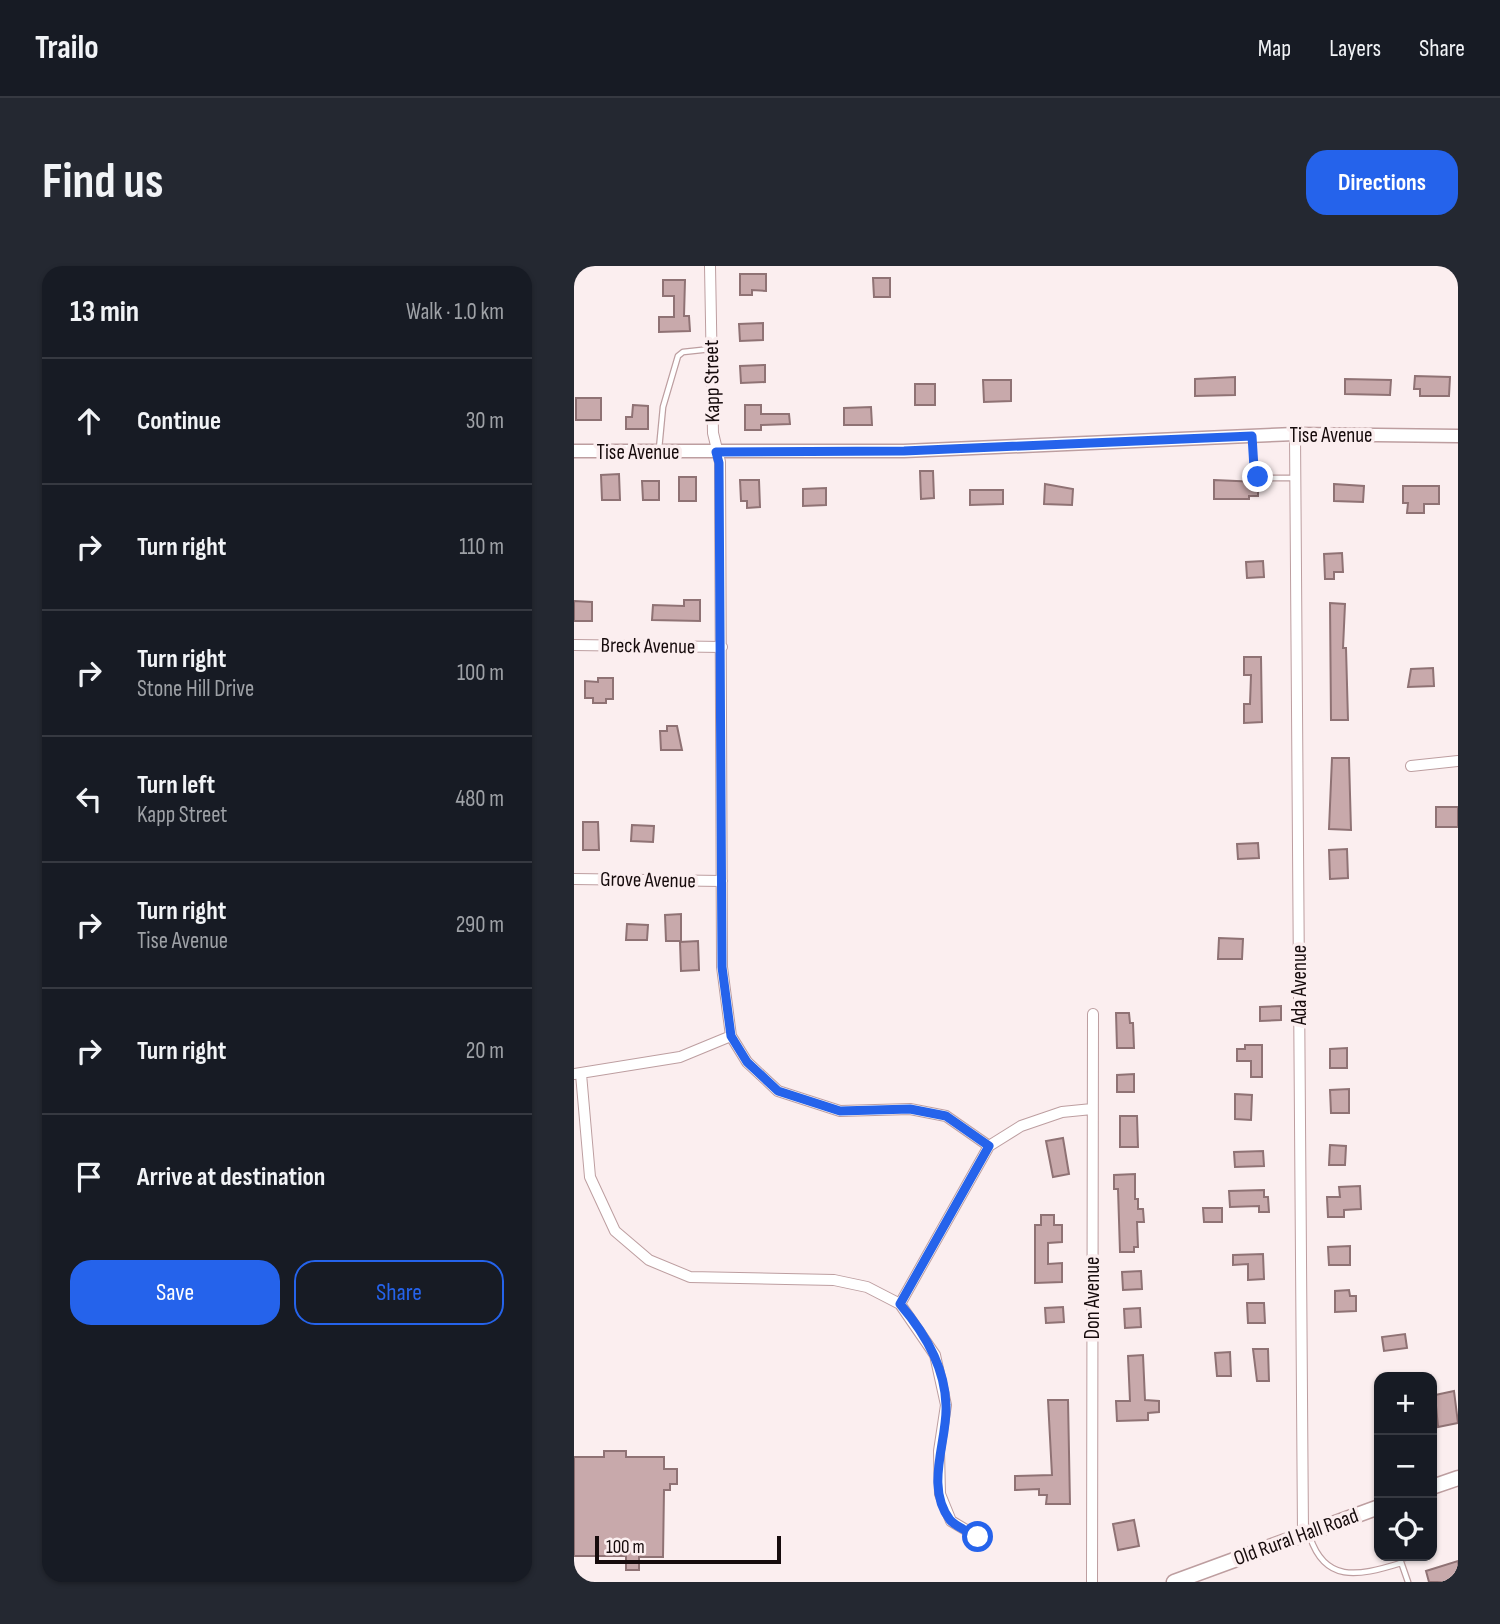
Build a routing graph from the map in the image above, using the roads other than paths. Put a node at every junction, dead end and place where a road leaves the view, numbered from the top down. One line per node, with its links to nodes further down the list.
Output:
1 (710, 266): 2 (street, Kapp Street)
2 (712, 349): 7 (lane); 8 (street, Kapp Street)
3 (1295, 434): 4 (street, Tise Avenue); 5 (street, Tise Avenue); 9 (street, Ada Avenue)
4 (1252, 436): 8 (street, Tise Avenue); 9 (lane)
5 (1458, 436)
6 (574, 451): 7 (street, Tise Avenue)
7 (659, 452): 8 (street, Tise Avenue)
8 (716, 452): 11 (street, Kapp Street)
9 (1296, 478): 25 (street, Ada Avenue)
10 (574, 645): 11 (street, Breck Avenue)
11 (722, 647): 15 (street, Kapp Street)
12 (1458, 761): 13 (street)
13 (1410, 766)
14 (574, 878): 15 (street, Grove Avenue)
15 (722, 881): 17 (street, Kapp Street)
16 (1093, 1014): 19 (street, Don Avenue)
17 (731, 1036): 18 (street); 20 (street, Kapp Street)
18 (578, 1074): 21 (street)
19 (1092, 1109): 20 (street); 28 (street, Don Avenue)
20 (989, 1146): 21 (street)
21 (900, 1304): 26 (street)
22 (1458, 1478): 23 (main road)
23 (1437, 1486)
24 (1374, 1509): 25 (main road, Old Rural Hall Road)
25 (1306, 1534): 27 (lane); 29 (main road, Old Rural Hall Road)
26 (978, 1537)
27 (1401, 1563): 30 (lane)
28 (1092, 1582)
29 (1174, 1582)
30 (1408, 1582)

